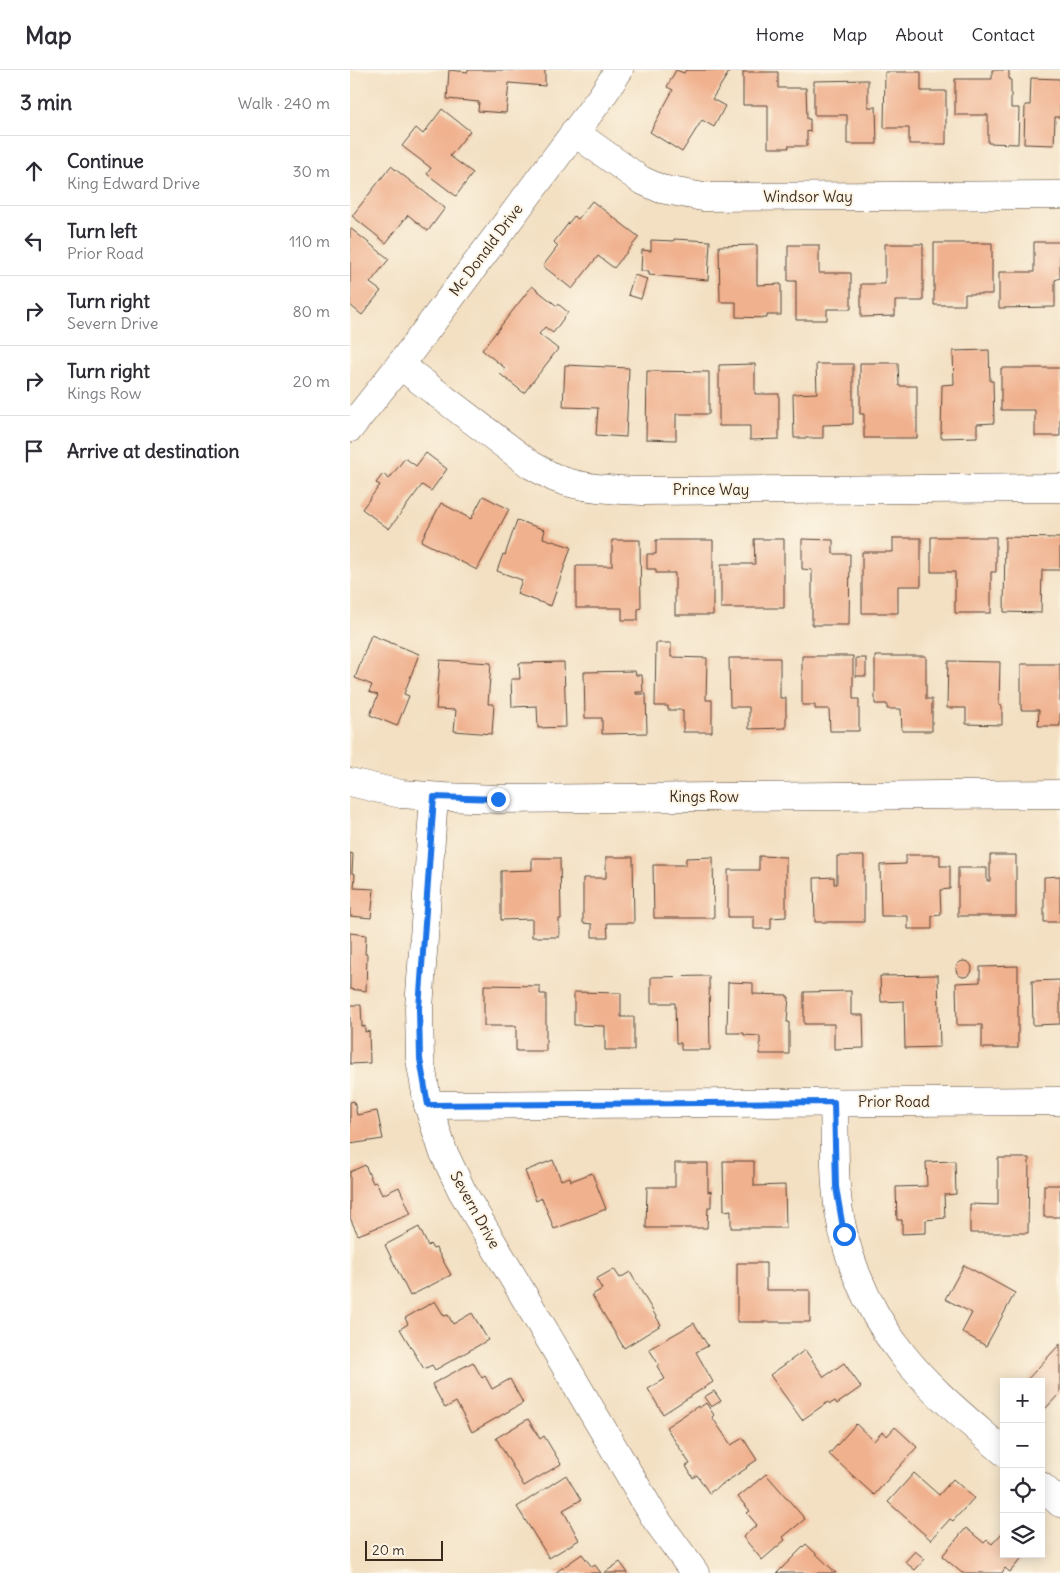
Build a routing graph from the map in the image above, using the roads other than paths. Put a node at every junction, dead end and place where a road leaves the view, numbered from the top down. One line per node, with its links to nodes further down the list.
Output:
1 (619, 70): 2 (street, Mc Donald Drive)
2 (574, 132): 3 (street, Windsor Way); 4 (street, Mc Donald Drive)
3 (1060, 195)
4 (400, 365): 5 (street, Mc Donald Drive); 6 (street, Prince Way)
5 (350, 428)
6 (1060, 488)
7 (350, 782): 9 (street, Kings Row)
8 (1060, 794): 9 (street, Kings Row)
9 (434, 797): 12 (street, Severn Drive)
10 (1060, 1101): 11 (street, Prior Road)
11 (834, 1102): 12 (street, Prior Road); 13 (street)
12 (428, 1105): 16 (street, Severn Drive)
13 (1000, 1448)
14 (1045, 1490): 15 (street)
15 (1060, 1503)
16 (695, 1573)

